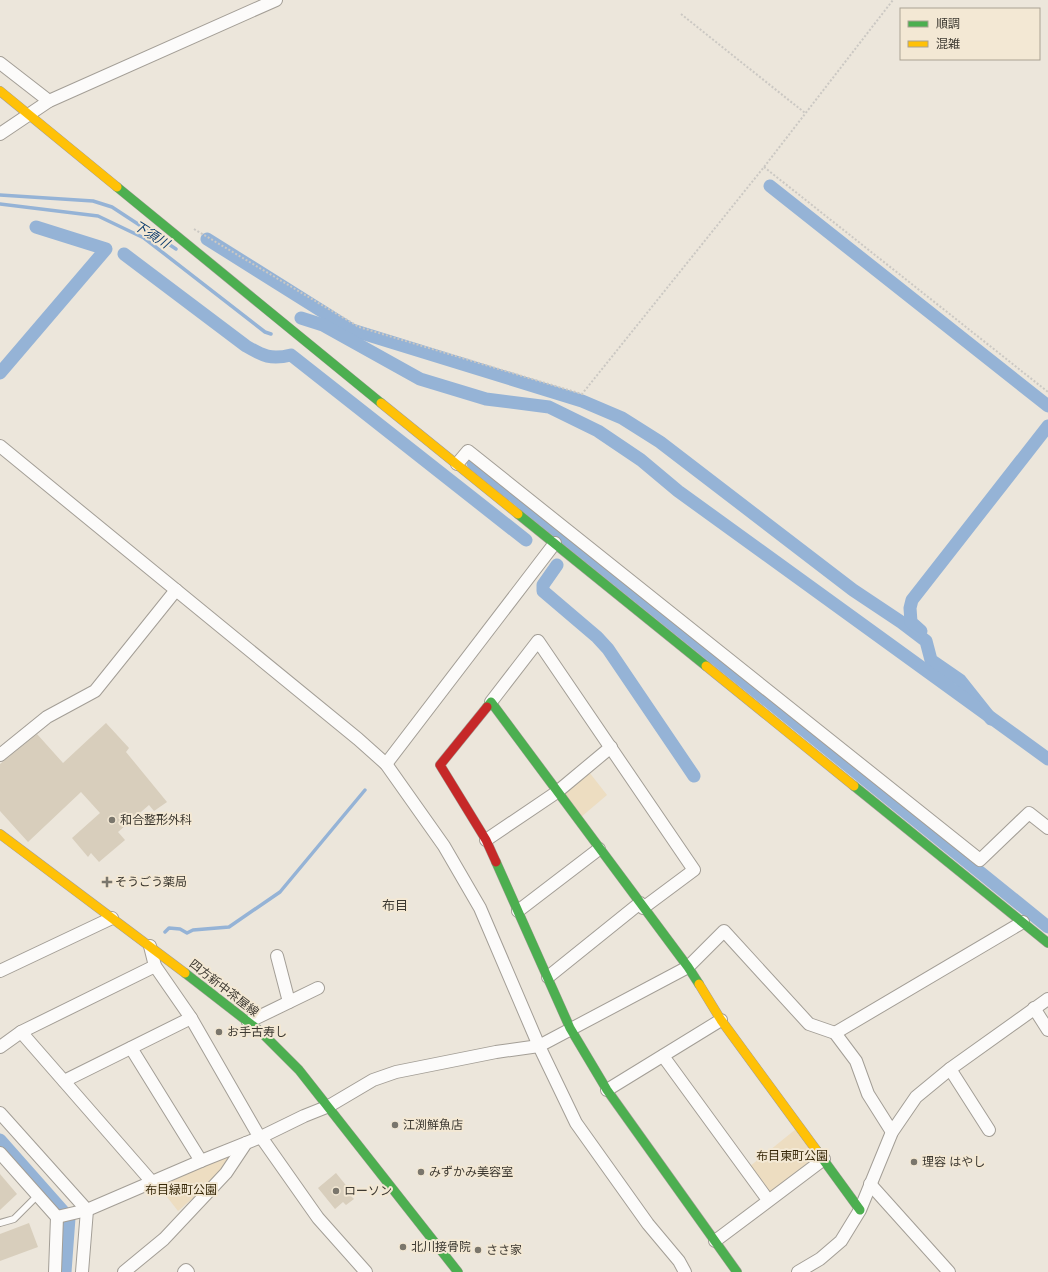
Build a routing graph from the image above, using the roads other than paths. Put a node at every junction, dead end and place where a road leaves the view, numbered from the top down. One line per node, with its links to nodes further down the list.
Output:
1 (276, 0): 4 (street)
2 (0, 63): 4 (street)
3 (0, 91): 5 (street)
4 (49, 101): 5 (street)
5 (29, 114): 6 (street); 8 (street)
6 (0, 134)
7 (0, 446): 10 (street)
8 (457, 464): 9 (street); 16 (street)
9 (555, 543): 14 (street); 23 (street)
10 (176, 590): 13 (street); 14 (street)
11 (492, 702): 12 (street); 15 (street); 18 (street)
12 (611, 748): 15 (street); 20 (street)
13 (0, 755)
14 (386, 764): 42 (street)
15 (557, 792): 18 (street); 19 (street)
16 (1048, 828)
17 (0, 834): 22 (street, 四方新中茶屋線)
18 (486, 840): 21 (street)
19 (600, 848): 20 (street); 21 (street)
20 (642, 905): 28 (street); 30 (street)
21 (518, 911): 30 (street)
22 (112, 918): 25 (street, 四方新中茶屋線); 29 (street)
23 (1023, 922): 24 (street); 41 (street)
24 (1048, 943)
25 (150, 946): 27 (street); 37 (street, 四方新中茶屋線)
26 (277, 956): 33 (street)
27 (155, 966): 35 (street); 40 (street)
28 (688, 967): 36 (street); 38 (street); 41 (street)
29 (0, 971)
30 (548, 977): 38 (street)
31 (318, 988): 33 (street)
32 (1048, 999): 34 (street)
33 (289, 1002): 37 (street)
34 (1034, 1008): 39 (street); 46 (street)
35 (191, 1018): 44 (street); 53 (street)
36 (721, 1020): 45 (street); 56 (street)
37 (248, 1022): 49 (street, 四方新中茶屋線)
38 (570, 1028): 42 (street); 48 (street)
39 (1048, 1030)
40 (21, 1032): 43 (street); 47 (street)
41 (835, 1033): 52 (street)
42 (539, 1046): 49 (street); 74 (street)
43 (0, 1047)
44 (131, 1048): 47 (street); 57 (street)
45 (663, 1056): 48 (street); 61 (street)
46 (950, 1069): 51 (street); 52 (street)
47 (64, 1081): 58 (street)
48 (607, 1090): 66 (street)
49 (328, 1106): 53 (street); 73 (street, 四方新中茶屋線)
50 (0, 1113): 62 (street)
51 (989, 1130)
52 (892, 1132): 59 (street)
53 (260, 1137): 54 (street); 72 (street)
54 (246, 1143): 57 (street); 69 (street)
55 (0, 1153): 60 (street)
56 (824, 1159): 61 (street); 63 (street)
57 (201, 1161): 58 (street)
58 (152, 1182): 62 (street)
59 (870, 1184): 63 (street); 77 (street)
60 (38, 1195): 64 (street); 65 (lane)
61 (768, 1200): 66 (street)
62 (87, 1210): 64 (street); 68 (street)
63 (860, 1210): 76 (street)
64 (64, 1215): 67 (street)
65 (0, 1223)
66 (715, 1241): 75 (street)
67 (55, 1272)
68 (82, 1272)
69 (124, 1272)
70 (184, 1272): 71 (street)
71 (188, 1272)
72 (366, 1272)
73 (458, 1272)
74 (685, 1272)
75 (737, 1272)
76 (798, 1272)
77 (949, 1272)

